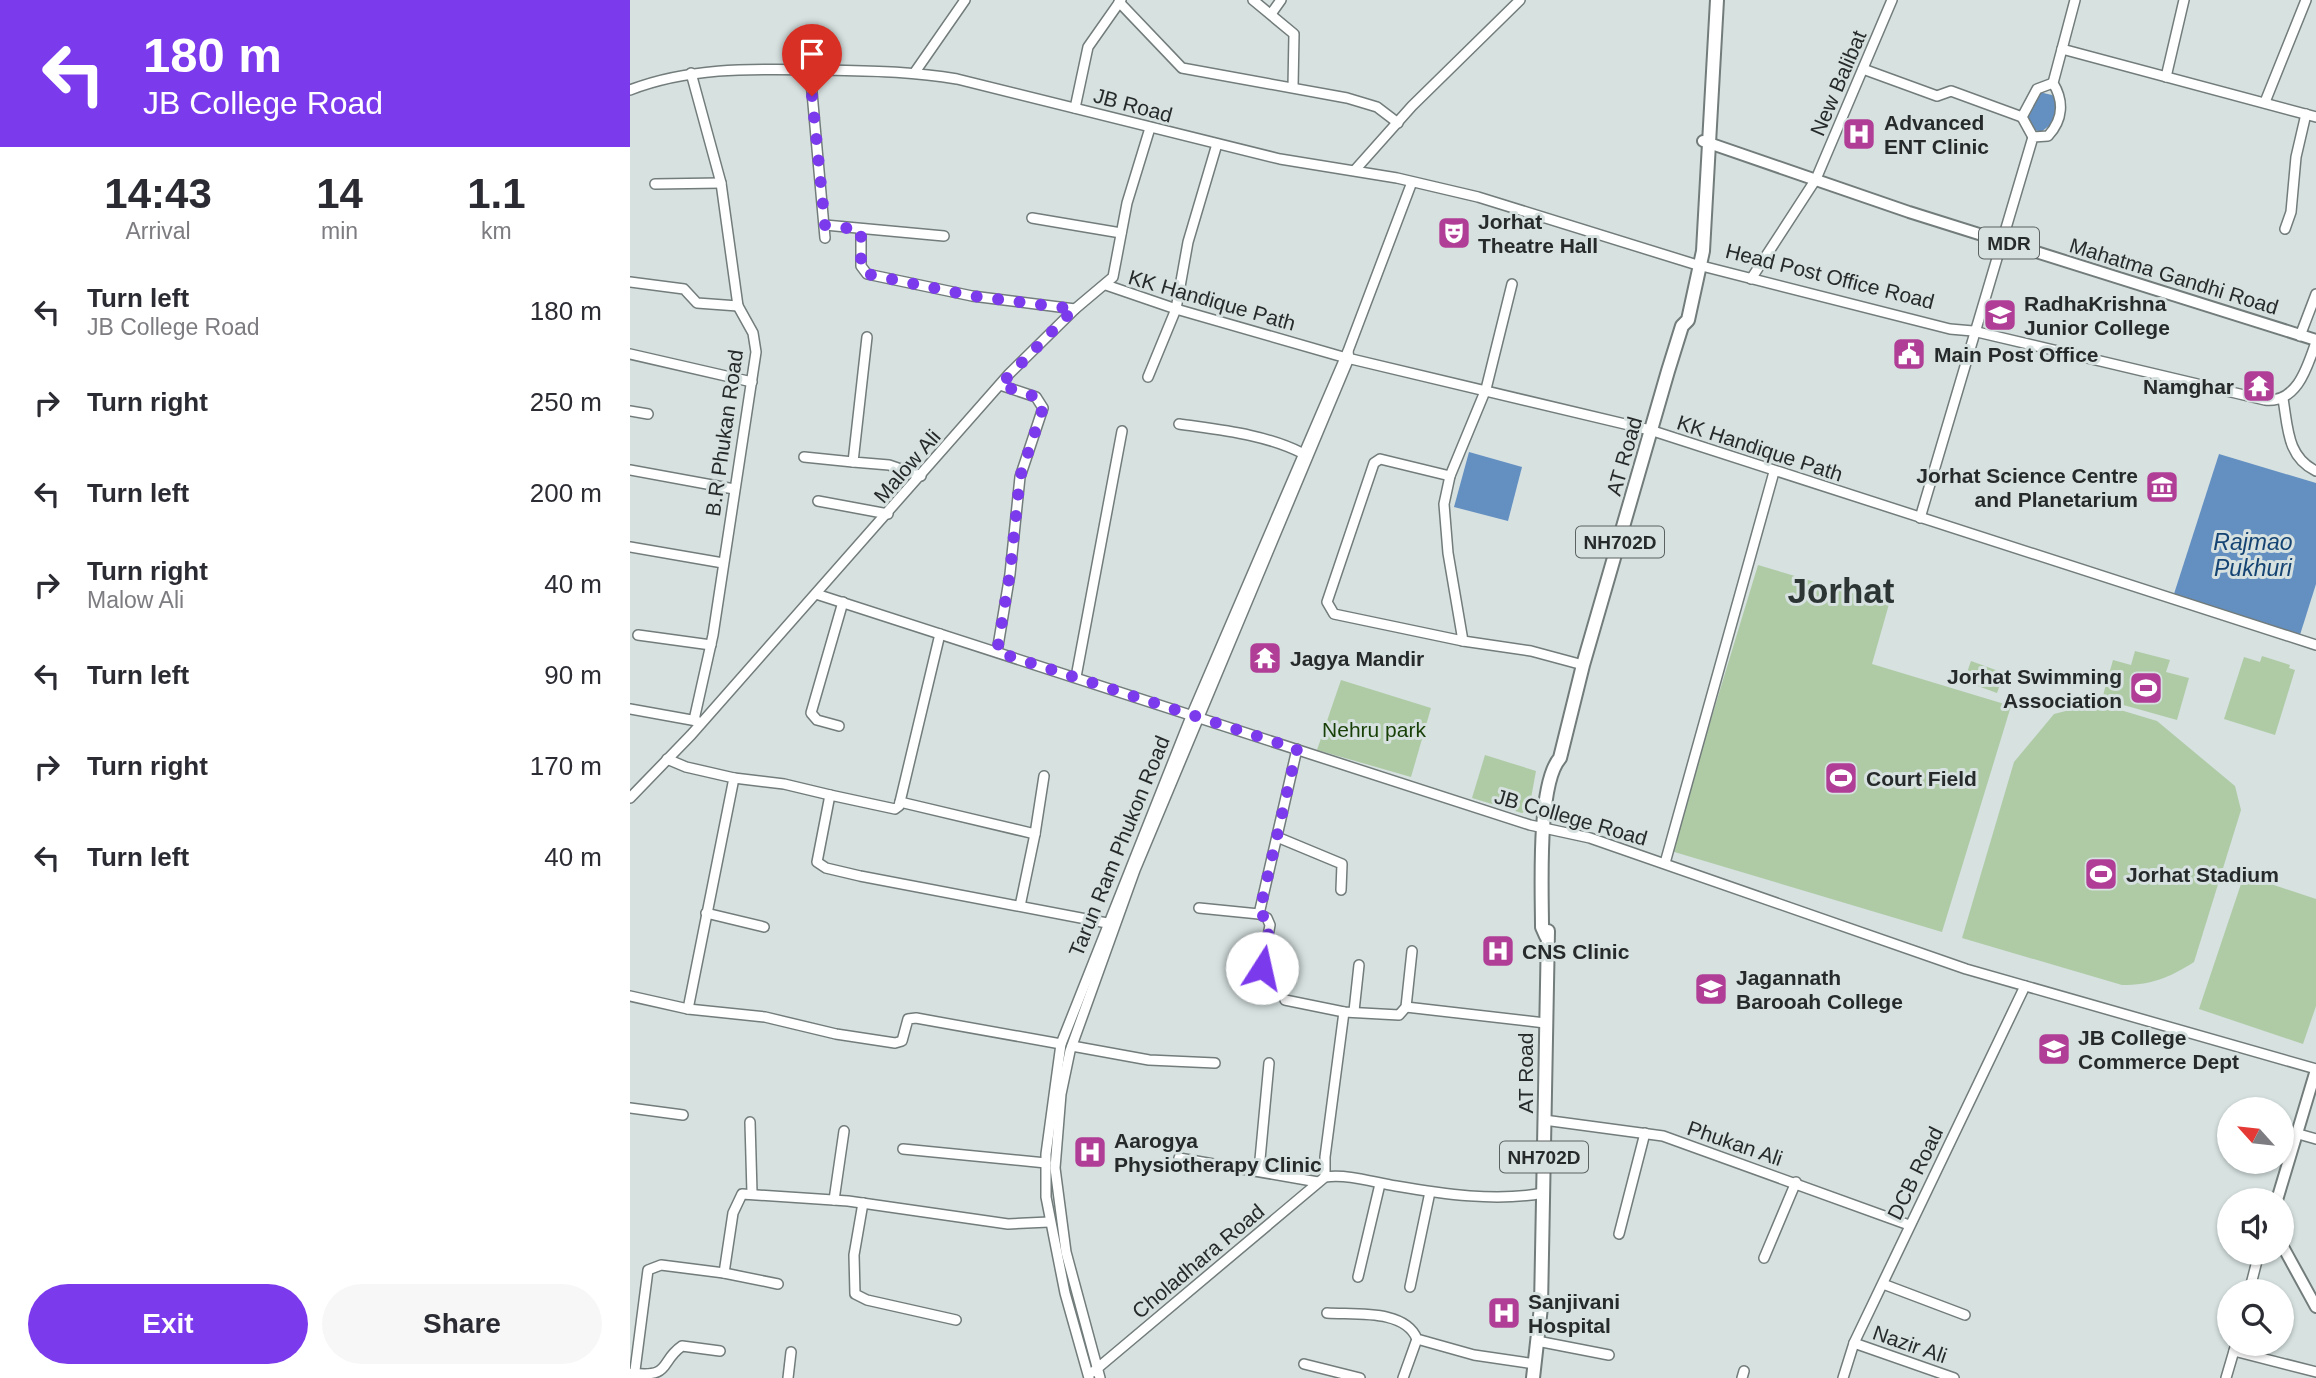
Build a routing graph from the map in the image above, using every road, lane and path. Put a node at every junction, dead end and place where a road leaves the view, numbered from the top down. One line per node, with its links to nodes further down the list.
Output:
1 (965, 0): 16 (street)
2 (1253, 0): 12 (street)
3 (1281, 0): 12 (street)
4 (1520, 0): 26 (street)
5 (1709, 0): 29 (highway, AT Road / NH702D)
6 (1717, 0): 29 (highway, AT Road / NH702D)
7 (1892, 0): 14 (street, New Balibat)
8 (2076, 0): 13 (street)
9 (2184, 0): 18 (street)
10 (2306, 0): 22 (street)
11 (1120, 1): 20 (street); 23 (street)
12 (1271, 14): 20 (street)
13 (2062, 49): 18 (street); 19 (street)
14 (1863, 69): 25 (street); 32 (street, New Balibat)
15 (810, 70): 16 (street, JB Road); 17 (street, JB Road); 37 (street)
16 (915, 72): 23 (street, JB Road)
17 (691, 73): 21 (street, JB Road); 34 (street, B.R Phukan Road)
18 (2166, 77): 22 (street)
19 (2053, 83): 25 (street); 28 (street)
20 (1293, 87): 26 (street)
21 (630, 90)
22 (2265, 102): 24 (street)
23 (1075, 108): 27 (street, JB Road)
24 (2311, 115): 38 (street)
25 (2022, 117): 28 (street)
26 (1398, 123): 31 (street)
27 (1150, 128): 30 (street, JB Road); 40 (street)
28 (2033, 137): 43 (street)
29 (1707, 142): 32 (main road, Mahatma Gandhi Road / MDR); 44 (highway, AT Road / NH702D)
30 (1217, 144): 31 (street, JB Road); 52 (street)
31 (1355, 170): 33 (street, JB Road)
32 (1816, 179): 43 (main road, Mahatma Gandhi Road / MDR); 45 (street, New Balibat)
33 (1412, 182): 44 (street, JB Road); 58 (street, Tarun Ram Phukon Road)
34 (722, 183): 35 (street); 50 (street, B.R Phukan Road)
35 (655, 184)
36 (1032, 218): 40 (street)
37 (825, 225): 39 (street); 42 (street)
38 (2285, 229)
39 (861, 230): 41 (street); 51 (street)
40 (1121, 233): 48 (street)
41 (944, 236)
42 (825, 238)
43 (2002, 241): 53 (street); 54 (main road, Mahatma Gandhi Road / MDR)
44 (1698, 262): 45 (street, Head Post Office Road); 67 (highway, AT Road / NH702D)
45 (1752, 276): 53 (street, Head Post Office Road)
46 (630, 282): 50 (street)
47 (1512, 284): 62 (street)
48 (1106, 285): 51 (street, Malow Ali); 52 (street, KK Handique Path)
49 (2316, 294): 54 (street)
50 (737, 306): 60 (street, B.R Phukan Road)
51 (1074, 309): 61 (street, Malow Ali)
52 (1176, 309): 58 (street, KK Handique Path); 59 (street)
53 (1973, 331): 63 (street, Head Post Office Road); 80 (street)
54 (2300, 335): 56 (main road, Mahatma Gandhi Road / MDR)
55 (867, 337): 71 (street)
56 (2316, 341): 63 (street)
57 (630, 354): 60 (street)
58 (1347, 355): 62 (street, KK Handique Path); 69 (street, Tarun Ram Phukon Road); 94 (street, Tarun Ram Phukon Road)
59 (1148, 377)
60 (752, 382): 77 (street, B.R Phukan Road)
61 (1000, 385): 75 (street, Malow Ali); 90 (street)
62 (1486, 389): 67 (street, KK Handique Path); 76 (street)
63 (2283, 399): 73 (street)
64 (630, 411): 65 (street)
65 (648, 414)
66 (1179, 424): 69 (street)
67 (1650, 430): 74 (street, KK Handique Path); 91 (highway, AT Road / NH702D)
68 (1122, 431): 92 (street)
69 (1302, 453): 94 (street, Tarun Ram Phukon Road)
70 (804, 457): 71 (street)
71 (853, 462): 75 (street)
72 (630, 470): 77 (street)
73 (2316, 471)
74 (1774, 472): 80 (street, KK Handique Path); 107 (street)
75 (921, 476): 79 (street, Malow Ali)
76 (1451, 476): 87 (street); 87 (street)
77 (734, 489): 82 (street, B.R Phukan Road)
78 (818, 501): 79 (street)
79 (888, 514): 83 (street, Malow Ali)
80 (1920, 518): 89 (street, KK Handique Path)
81 (630, 547): 82 (street)
82 (723, 563): 88 (street, B.R Phukan Road)
83 (816, 594): 84 (street, JB College Road); 95 (street, Malow Ali)
84 (843, 602): 85 (street, JB College Road); 96 (street)
85 (940, 634): 90 (street, JB College Road); 103 (street)
86 (638, 635): 88 (street)
87 (1463, 641): 91 (street)
88 (711, 645): 95 (street, B.R Phukan Road)
89 (2316, 645)
90 (997, 652): 92 (street, JB College Road)
91 (1583, 665): 104 (highway, AT Road / NH702D)
92 (1076, 677): 94 (street, JB College Road)
93 (630, 709): 95 (street)
94 (1195, 715): 97 (street, JB College Road); 113 (street, Tarun Ram Phukon Road); 125 (street, Tarun Ram Phukon Road)
95 (698, 721): 98 (street, Malow Ali)
96 (839, 726)
97 (1297, 749): 104 (street, JB College Road); 106 (street)
98 (667, 759): 100 (street); 102 (street, Malow Ali)
99 (1044, 776): 105 (street)
100 (734, 778): 101 (street); 111 (street)
101 (830, 795): 103 (street); 109 (street)
102 (630, 798)
103 (901, 802): 105 (street)
104 (1547, 829): 107 (street, JB College Road); 124 (highway, AT Road / NH702D)
105 (1035, 834): 109 (street)
106 (1277, 837): 108 (street); 112 (street)
107 (1665, 863): 118 (street, JB College Road)
108 (1342, 890)
109 (1020, 906): 113 (street)
110 (1199, 908): 112 (street)
111 (706, 913): 114 (street); 122 (street)
112 (1259, 914): 117 (street)
113 (1107, 923): 125 (street, Tarun Ram Phukon Road)
114 (764, 927)
115 (1412, 951): 121 (street)
116 (1359, 965): 123 (street)
117 (1262, 968)
118 (2025, 986): 128 (street, JB College Road); 151 (street, DCB Road)
119 (630, 996): 122 (street)
120 (1285, 1000): 123 (street)
121 (1406, 1007): 123 (street); 124 (street)
122 (688, 1009): 125 (street)
123 (1349, 1012): 141 (street)
124 (1545, 1023): 131 (highway, AT Road / NH702D)
125 (1066, 1045): 126 (street); 139 (street, Tarun Ram Phukon Road); 176 (street, Tarun Ram Phukon Road)
126 (1215, 1063)
127 (1269, 1063): 140 (street)
128 (2316, 1070): 135 (main road)
129 (630, 1108): 130 (street)
130 (683, 1115)
131 (1544, 1120): 134 (street, Phukan Ali); 146 (highway, AT Road / NH702D)
132 (750, 1122): 147 (street)
133 (844, 1131): 148 (street)
134 (1645, 1133): 142 (street, Phukan Ali); 152 (street)
135 (2295, 1133): 136 (street); 144 (main road)
136 (2316, 1139)
137 (904, 1149): 139 (street)
138 (1179, 1158): 140 (street)
139 (1046, 1163): 150 (street, Tarun Ram Phukon Road)
140 (1259, 1170): 141 (street)
141 (1322, 1179): 143 (street); 176 (street, Choladhara Road)
142 (1796, 1182): 151 (street, Phukan Ali); 153 (street)
143 (1380, 1184): 145 (street); 156 (street)
144 (2280, 1188)
145 (1430, 1192): 146 (street); 159 (street)
146 (1543, 1192): 165 (highway, AT Road / NH702D)
147 (752, 1193): 148 (street); 155 (street)
148 (834, 1200): 149 (street)
149 (863, 1203): 150 (street); 163 (street)
150 (1049, 1222): 176 (street, Tarun Ram Phukon Road)
151 (1909, 1225): 158 (street, DCB Road)
152 (1619, 1234)
153 (1764, 1258)
154 (2293, 1265): 160 (main road)
155 (724, 1273): 157 (street); 175 (street)
156 (1358, 1277)
157 (778, 1284)
158 (1883, 1284): 162 (street); 166 (street, DCB Road)
159 (1410, 1287)
160 (2316, 1307)
161 (1327, 1312): 164 (street)
162 (1965, 1315)
163 (956, 1320)
164 (1417, 1339): 173 (street); 179 (street)
165 (1537, 1341): 169 (street); 173 (highway, AT Road / NH702D)
166 (1854, 1343): 181 (street, DCB Road); 182 (street, Nazir Ali)
167 (720, 1352): 175 (street)
168 (792, 1352): 177 (street)
169 (1609, 1355)
170 (2232, 1356): 183 (street)
171 (2264, 1356): 174 (street)
172 (1304, 1364): 178 (street)
173 (1535, 1364): 180 (highway, AT Road / NH702D)
174 (2316, 1372)
175 (633, 1375)
176 (1092, 1376)
177 (788, 1378)
178 (1360, 1378)
179 (1403, 1378)
180 (1533, 1378)
181 (1843, 1378)
182 (1954, 1378)
183 (2226, 1378)

